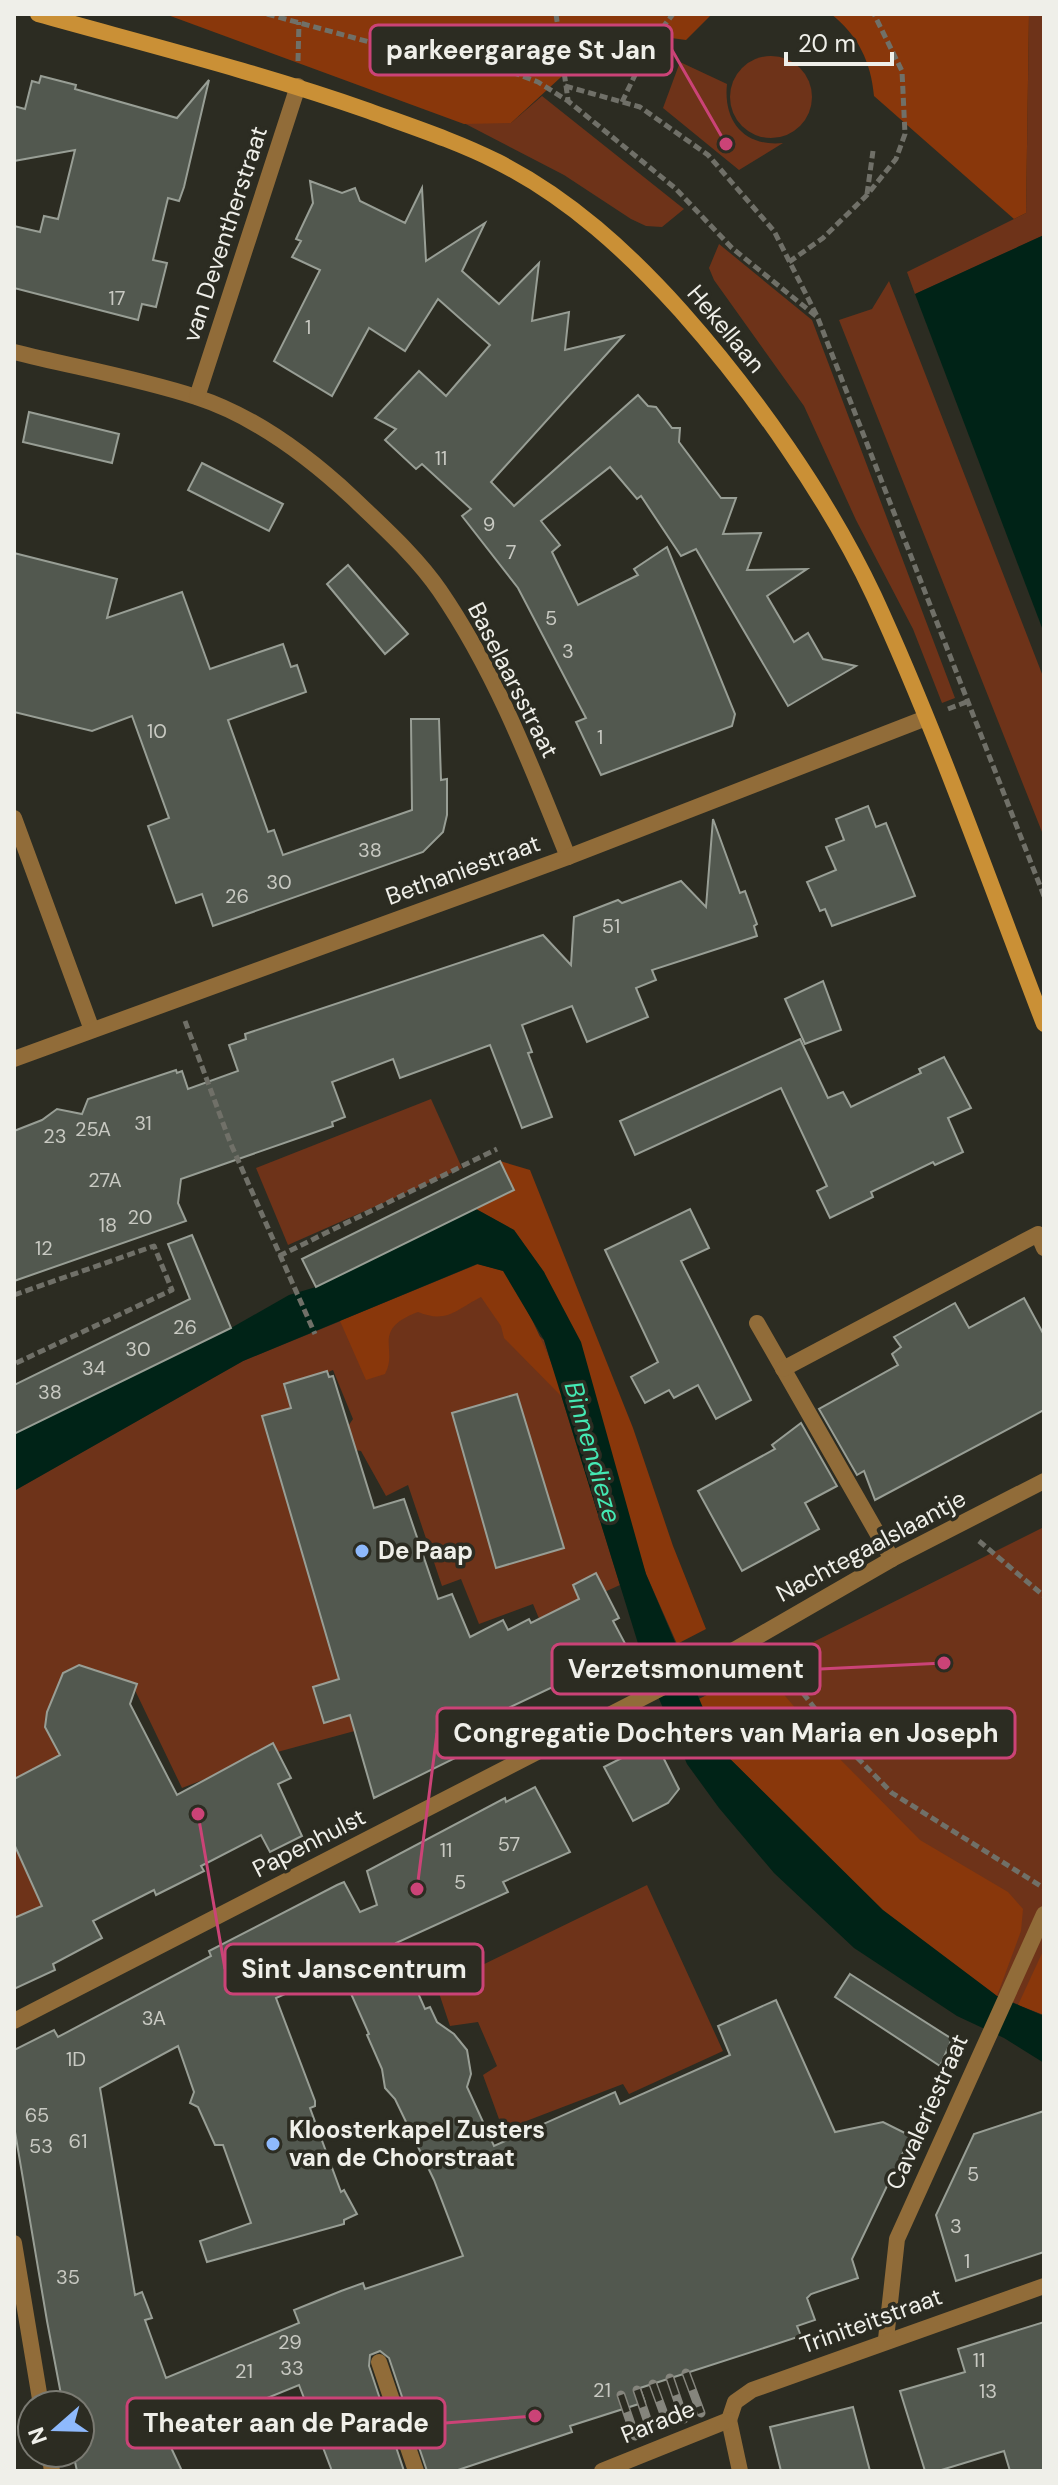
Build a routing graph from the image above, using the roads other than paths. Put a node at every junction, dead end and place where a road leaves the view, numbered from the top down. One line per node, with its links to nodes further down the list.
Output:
1 (38, 14): 2 (main road, Hekellaan)
2 (298, 86): 4 (street, van Deventherstraat); 5 (main road, Hekellaan)
3 (14, 352): 4 (street, Baselaarsstraat)
4 (197, 397): 7 (street, Baselaarsstraat)
5 (926, 718): 7 (street, Bethaniestraat); 8 (main road, Hekellaan)
6 (14, 818): 9 (street)
7 (568, 857): 9 (street, Bethaniestraat)
8 (1044, 1024)
9 (92, 1030): 10 (street, Bethaniestraat)
10 (14, 1059)
11 (1044, 1248): 13 (street)
12 (757, 1323): 13 (street)
13 (783, 1369): 15 (street)
14 (1044, 1481): 15 (street, Nachtegaalslaantje)
15 (892, 1559): 16 (street, Nachtegaalslaantje)
16 (722, 1657): 18 (street, Papenhulst)
17 (1044, 1914): 22 (street, Cavaleriestraat)
18 (14, 2021)
19 (14, 2243): 21 (street)
20 (1044, 2286): 22 (street, Triniteitstraat)
21 (20, 2319): 24 (street)
22 (886, 2339): 25 (street, Triniteitstraat)
23 (379, 2362): 26 (street)
24 (37, 2389)
25 (729, 2420): 27 (street, Parade); 28 (street, Parade)
26 (416, 2471)
27 (602, 2471)
28 (740, 2471)

